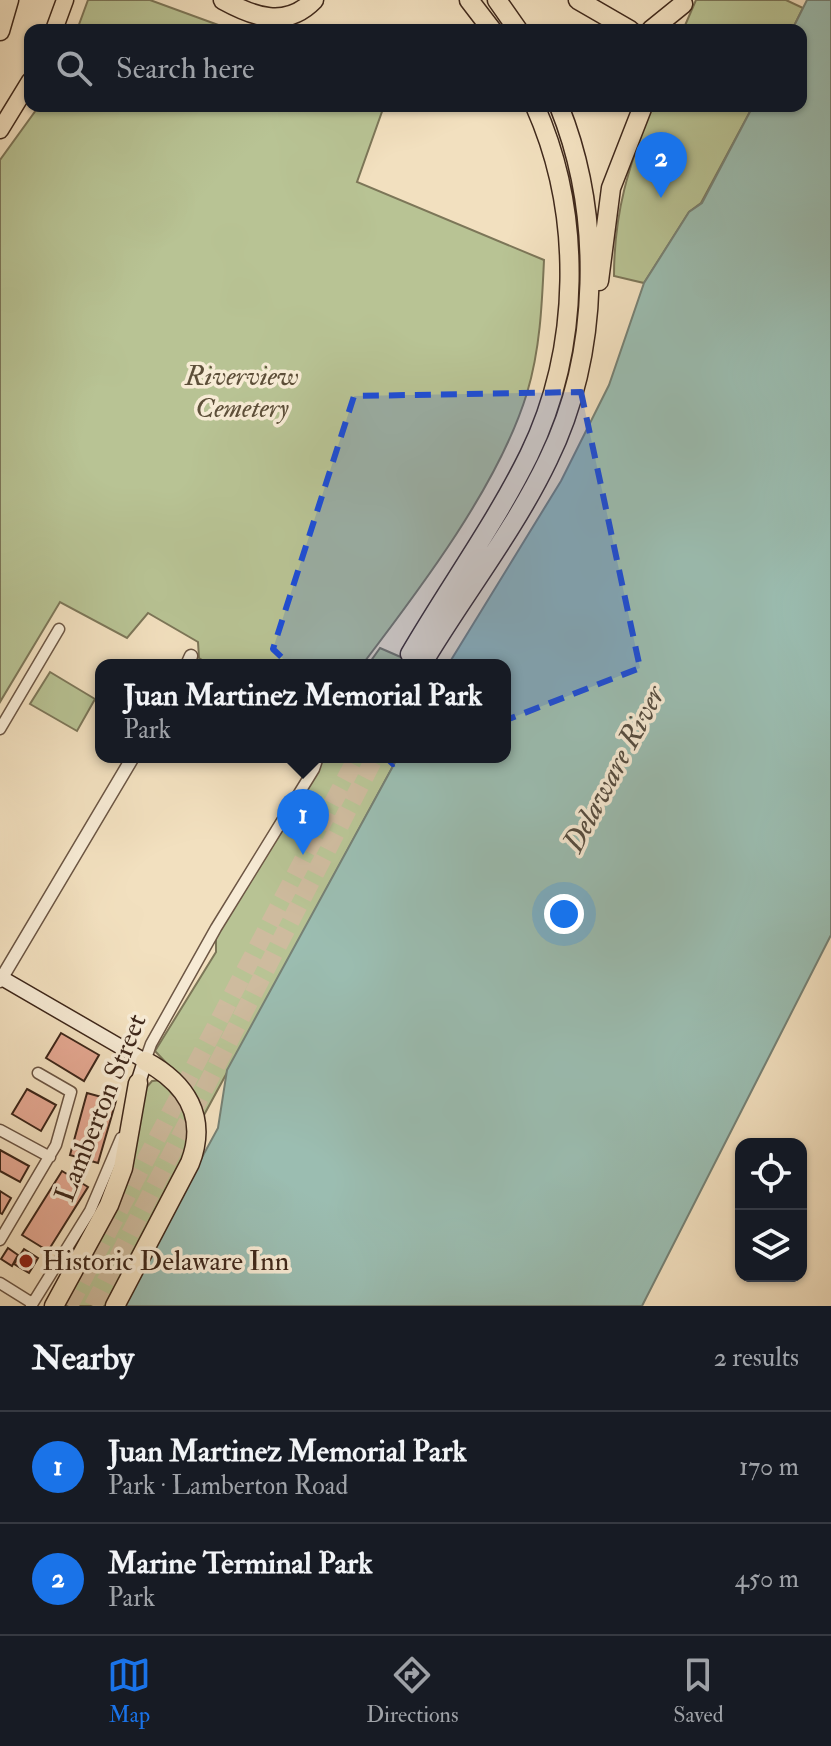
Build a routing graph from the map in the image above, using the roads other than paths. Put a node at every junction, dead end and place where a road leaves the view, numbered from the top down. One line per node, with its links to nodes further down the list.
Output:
1 (9, 0): 15 (highway)
2 (65, 0): 9 (highway)
3 (223, 0): 4 (highway)
4 (314, 0)
5 (469, 0): 10 (highway)
6 (497, 0): 11 (highway)
7 (578, 0): 12 (highway)
8 (684, 2): 13 (highway); 14 (highway)
9 (56, 24)
10 (487, 24)
11 (514, 24)
12 (620, 24)
13 (658, 24)
14 (677, 24)
15 (0, 31)
16 (24, 91): 20 (highway)
17 (537, 112): 21 (highway)
18 (561, 112): 21 (highway)
19 (641, 112): 21 (highway)
20 (0, 130)
21 (583, 349)
22 (59, 629): 23 (street)
23 (0, 729)
24 (129, 763): 26 (street)
25 (316, 763): 27 (street, Lamberton Street)
26 (1, 979): 27 (main road)
27 (145, 1061): 29 (main road, Lamberton Street); 36 (highway)
28 (38, 1073): 31 (street)
29 (138, 1083): 34 (street, Lamberton Street); 35 (highway)
30 (0, 1130): 31 (street)
31 (50, 1157): 32 (street)
32 (1, 1235)
33 (0, 1283): 34 (street)
34 (32, 1304)
35 (54, 1306)
36 (115, 1306)

